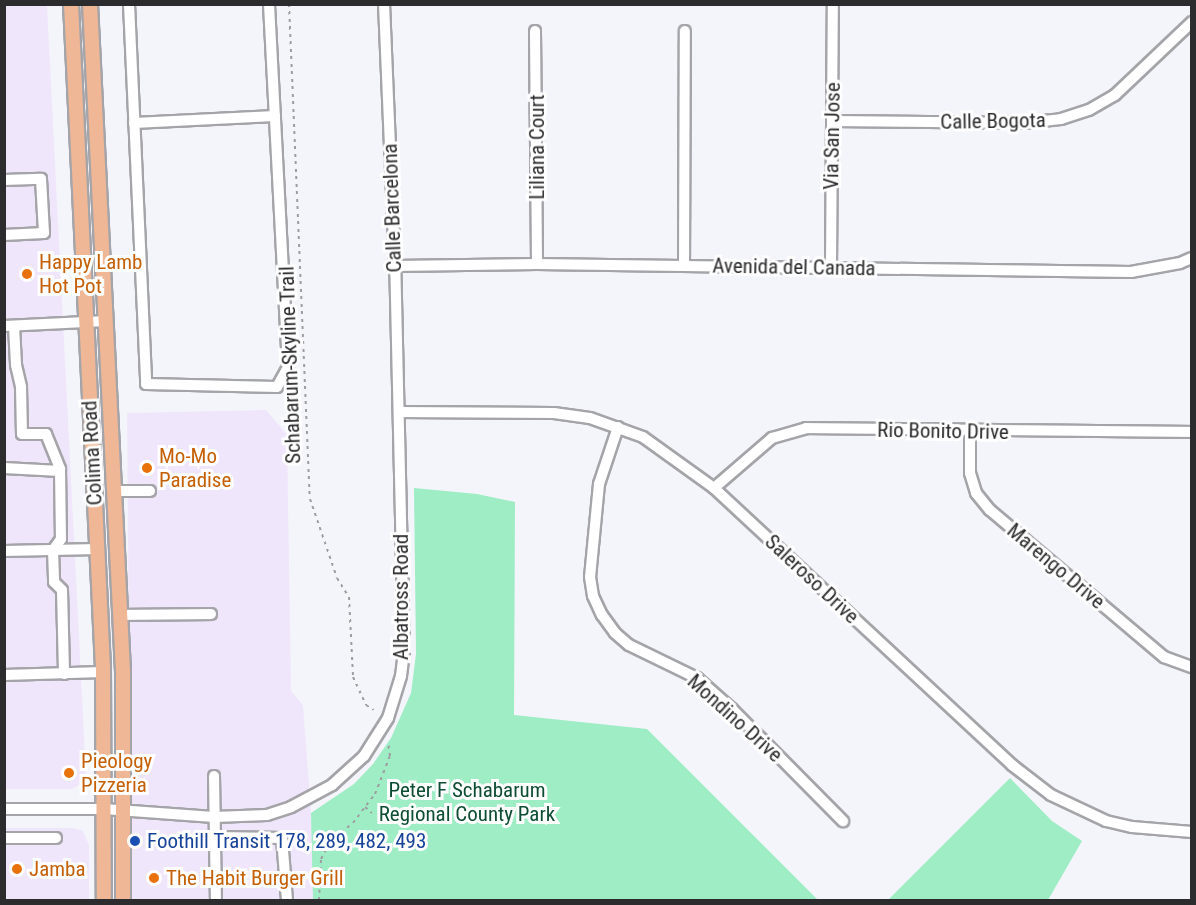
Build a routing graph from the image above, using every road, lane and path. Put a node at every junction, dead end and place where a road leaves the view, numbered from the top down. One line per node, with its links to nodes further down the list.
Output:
1 (71, 4): 22 (main road, Colima Road)
2 (90, 4): 21 (main road, Colima Road)
3 (129, 4): 13 (street)
4 (270, 4): 11 (street)
5 (289, 4): 42 (path, Schabarum-Skyline Trail)
6 (384, 4): 18 (street, Calle Barcelona)
7 (833, 4): 12 (street, Via San Jose)
8 (1191, 22): 12 (street, Calle Bogota)
9 (535, 30): 17 (street, Liliana Court)
10 (685, 31): 19 (street)
11 (275, 116): 13 (street); 13 (street)
12 (833, 120): 20 (street, Via San Jose)
13 (134, 123)
14 (4, 180): 15 (street)
15 (4, 235)
16 (1191, 258): 20 (street, Avenida del Canada)
17 (537, 264): 18 (street, Avenida del Canada); 19 (street, Avenida del Canada)
18 (395, 266): 24 (street, Calle Barcelona)
19 (684, 266): 20 (street, Avenida del Canada)
20 (831, 267)
21 (106, 321): 22 (street); 31 (main road, Colima Road)
22 (86, 322): 23 (street); 33 (main road, Colima Road)
23 (9, 326): 29 (street)
24 (399, 412): 25 (street, Saleroso Drive); 50 (street, Albatross Road)
25 (618, 427): 30 (street, Saleroso Drive); 51 (street, Mondino Drive)
26 (970, 432): 27 (street, Rio Bonito Drive); 30 (street, Rio Bonito Drive); 38 (street, Marengo Drive)
27 (1191, 432)
28 (4, 468): 29 (street)
29 (60, 471): 34 (street)
30 (714, 488): 52 (street, Saleroso Drive)
31 (114, 491): 32 (street); 37 (main road, Colima Road)
32 (150, 491)
33 (98, 549): 34 (street); 37 (main road); 39 (main road, Colima Road)
34 (53, 550): 35 (street); 40 (street)
35 (4, 551)
36 (211, 614): 37 (street)
37 (121, 615): 48 (main road, Colima Road)
38 (1191, 667)
39 (103, 672): 40 (street); 47 (main road, Colima Road)
40 (64, 674): 41 (street)
41 (4, 675)
42 (374, 710)
43 (388, 741): 45 (path)
44 (213, 776): 50 (street)
45 (365, 807): 49 (path); 60 (path)
46 (4, 809): 47 (street, Albatross Road)
47 (104, 809): 48 (street, Albatross Road); 56 (main road, Colima Road)
48 (124, 810): 50 (street, Albatross Road); 57 (main road, Colima Road)
49 (372, 813)
50 (213, 818): 53 (street)
51 (843, 821)
52 (1191, 832)
53 (214, 837): 58 (street); 59 (street)
54 (4, 838): 55 (street)
55 (56, 838)
56 (104, 900)
57 (123, 900)
58 (216, 900)
59 (287, 900)
60 (319, 900)

